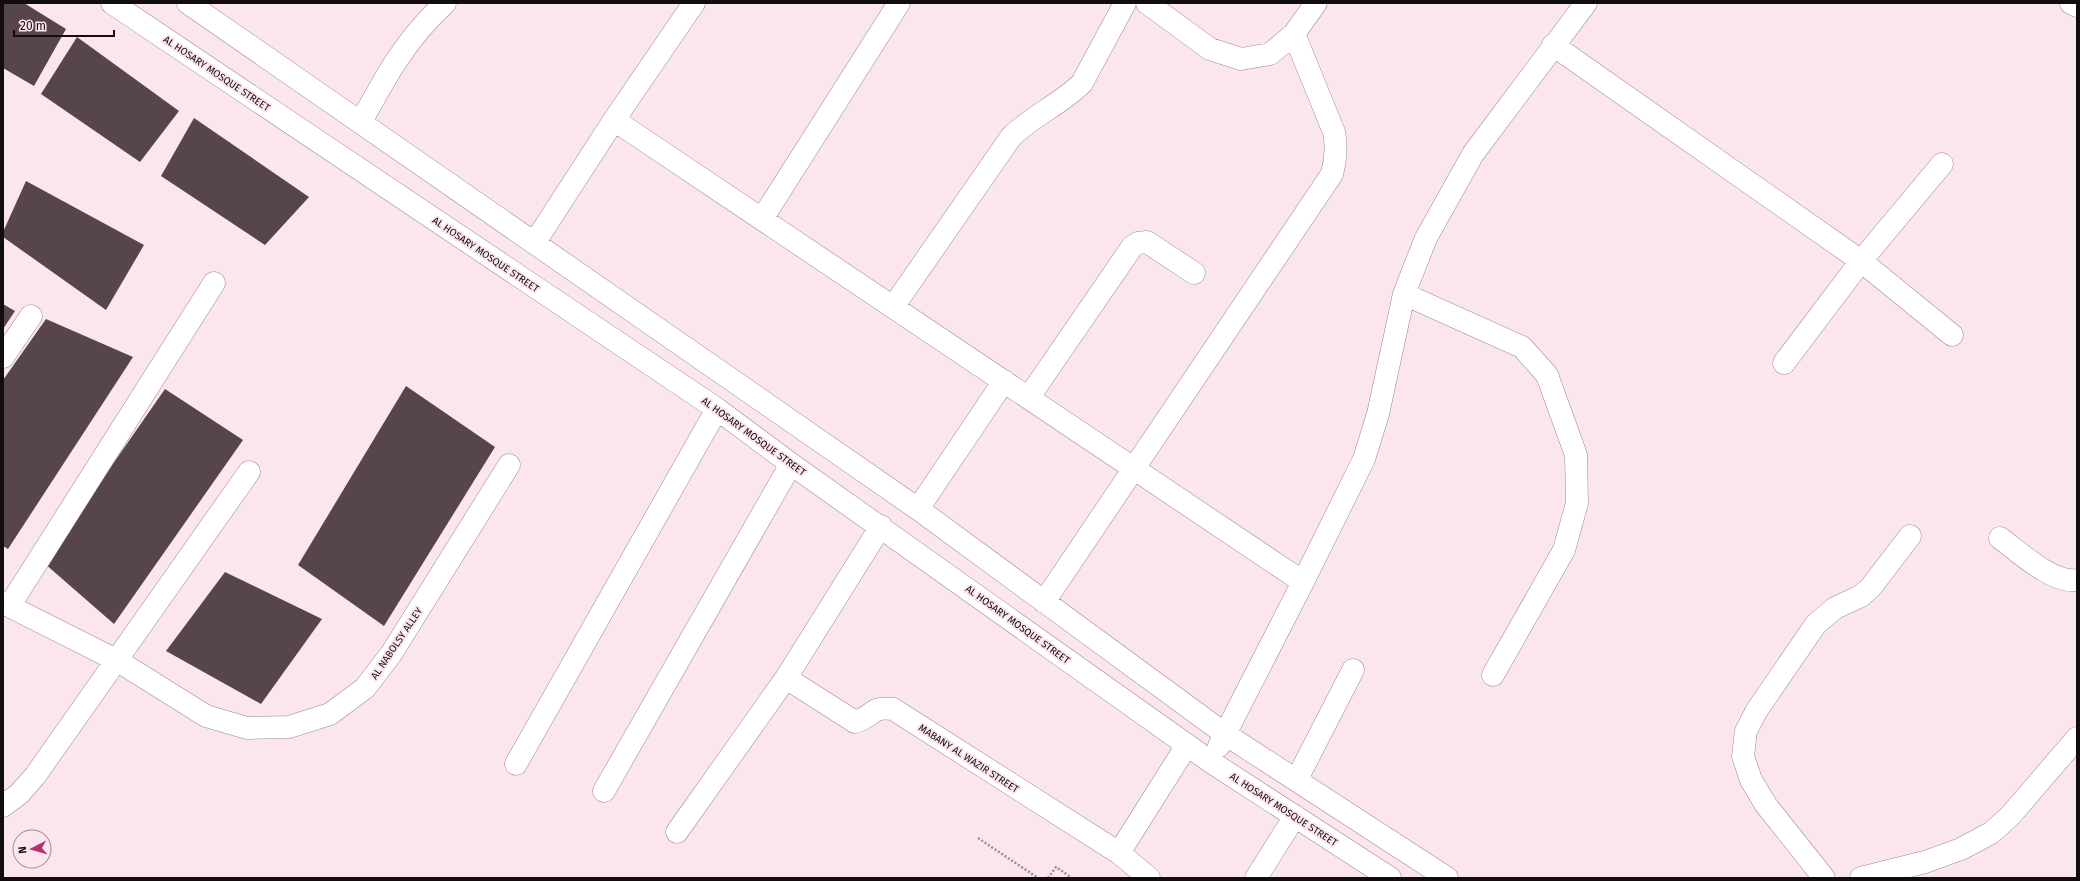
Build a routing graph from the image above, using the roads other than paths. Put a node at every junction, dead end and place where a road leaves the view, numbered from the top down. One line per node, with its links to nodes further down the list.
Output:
1 (112, 3): 30 (street, AL HOSARY MOSQUE STREET)
2 (188, 3): 15 (street)
3 (446, 3): 15 (street)
4 (694, 3): 14 (street)
5 (899, 3): 17 (street)
6 (1125, 3): 23 (street)
7 (1147, 3): 12 (street)
8 (1316, 3): 12 (street)
9 (1586, 3): 13 (street)
10 (2071, 3): 11 (street)
11 (2077, 6)
12 (1294, 34): 33 (street)
13 (1553, 45): 19 (street); 22 (street)
14 (614, 120): 17 (street); 18 (street)
15 (361, 122): 18 (street)
16 (1942, 164): 19 (street)
17 (762, 219): 23 (street)
18 (535, 242): 35 (street)
19 (1862, 261): 25 (street); 27 (street)
20 (1194, 273): 29 (street)
21 (214, 283): 42 (street)
22 (1404, 294): 40 (street); 45 (street)
23 (893, 307): 28 (street)
24 (31, 316): 26 (street)
25 (1952, 336)
26 (3, 357)
27 (1784, 363)
28 (1004, 381): 29 (street); 35 (street)
29 (1029, 397): 33 (street)
30 (717, 409): 31 (street, AL HOSARY MOSQUE STREET); 51 (street)
31 (791, 464): 36 (street, AL HOSARY MOSQUE STREET); 53 (street)
32 (509, 465): 43 (street, AL NABOLSY ALLEY)
33 (1133, 468): 40 (street); 41 (street)
34 (249, 472): 43 (street)
35 (918, 509): 41 (street)
36 (881, 526): 46 (street); 49 (street, AL HOSARY MOSQUE STREET)
37 (1910, 536): 62 (street)
38 (2000, 538): 39 (street)
39 (2077, 580)
40 (1303, 582): 47 (street)
41 (1044, 602): 47 (street)
42 (6, 604): 43 (street, AL NABOLSY ALLEY)
43 (118, 661): 54 (street)
44 (1353, 670): 52 (street)
45 (1493, 674)
46 (786, 678): 56 (street); 57 (street, MABANY AL WAZIR STREET)
47 (1225, 734): 50 (street); 52 (street)
48 (2077, 738): 63 (street)
49 (1187, 745): 50 (street, AL HOSARY MOSQUE STREET); 57 (street)
50 (1211, 762): 55 (street, AL HOSARY MOSQUE STREET)
51 (516, 764)
52 (1297, 779): 61 (street)
53 (604, 791)
54 (3, 806)
55 (1295, 816): 59 (street); 60 (street, AL HOSARY MOSQUE STREET)
56 (677, 832)
57 (1119, 854): 58 (street, MABANY AL WAZIR STREET)
58 (1149, 878)
59 (1256, 878)
60 (1390, 878)
61 (1447, 878)
62 (1824, 878)
63 (1861, 878)

